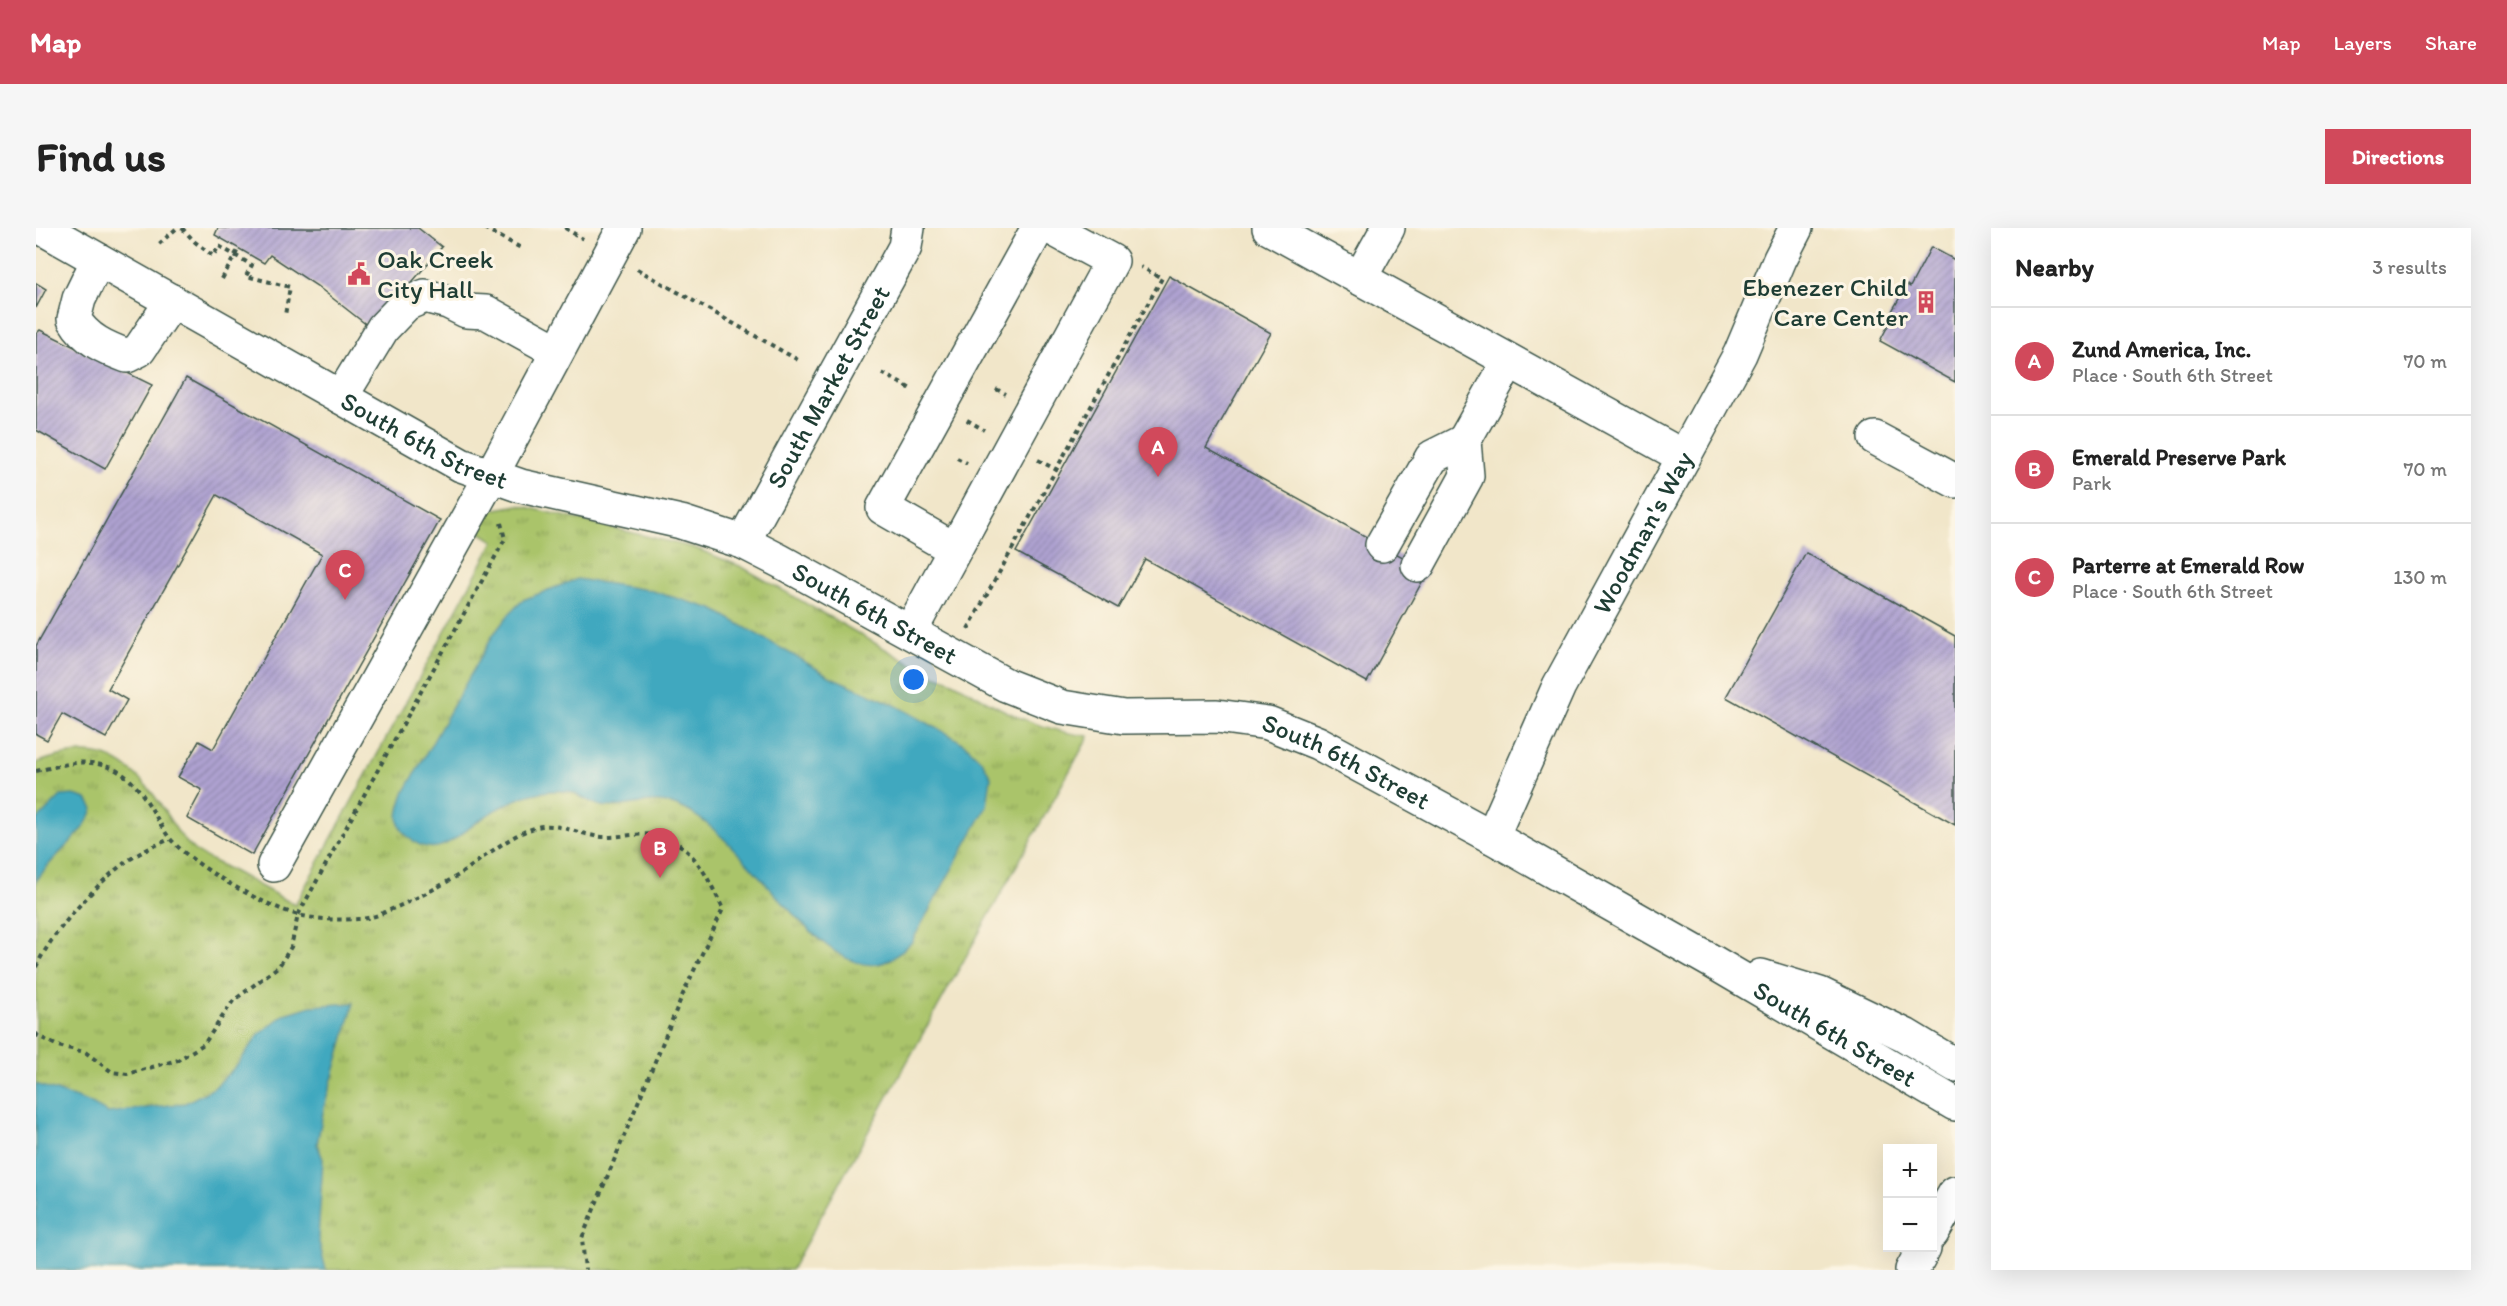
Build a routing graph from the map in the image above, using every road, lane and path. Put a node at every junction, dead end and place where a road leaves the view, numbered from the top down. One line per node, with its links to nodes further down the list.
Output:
1 (42, 228): 17 (street, South 6th Street)
2 (177, 228): 13 (path)
3 (182, 228): 16 (path)
4 (484, 228): 15 (path)
5 (565, 228): 12 (path)
6 (908, 228): 34 (street, South Market Street)
7 (1038, 228): 36 (street)
8 (1052, 228): 18 (street)
9 (1269, 228): 19 (street)
10 (1388, 228): 19 (street)
11 (1796, 228): 31 (street, Woodman's Way)
12 (617, 241): 23 (street); 24 (path)
13 (159, 244)
14 (239, 248): 16 (path)
15 (521, 248)
16 (235, 255): 20 (path); 22 (path)
17 (98, 260): 21 (street, South 6th Street); 21 (street)
18 (1112, 261): 36 (street); 38 (path)
19 (1360, 278): 25 (street)
20 (222, 279)
21 (172, 302): 28 (street, South 6th Street)
22 (285, 315)
23 (557, 351): 28 (street); 32 (street)
24 (798, 360)
25 (1509, 361): 30 (street); 31 (street)
26 (882, 373): 27 (path)
27 (914, 391)
28 (341, 397): 32 (street, South 6th Street)
29 (1875, 438): 33 (street)
30 (1464, 441): 35 (street); 37 (street)
31 (1684, 457): 41 (street, Woodman's Way)
32 (491, 476): 34 (street, South 6th Street); 43 (street)
33 (1955, 481)
34 (742, 543): 39 (street, South 6th Street)
35 (1382, 545)
36 (954, 549): 39 (street)
37 (1418, 565)
38 (968, 629)
39 (910, 632): 41 (street, South 6th Street)
40 (36, 771): 42 (path)
41 (1492, 837): 44 (street, South 6th Street)
42 (170, 839): 45 (path); 51 (path)
43 (274, 866)
44 (1713, 962): 46 (street, South 6th Street); 47 (street, South 6th Street)
45 (36, 967)
46 (1955, 1065)
47 (1955, 1104)
48 (1955, 1193): 49 (street)
49 (1937, 1224)
50 (1922, 1252): 52 (street)
51 (585, 1270)
52 (1912, 1270)

